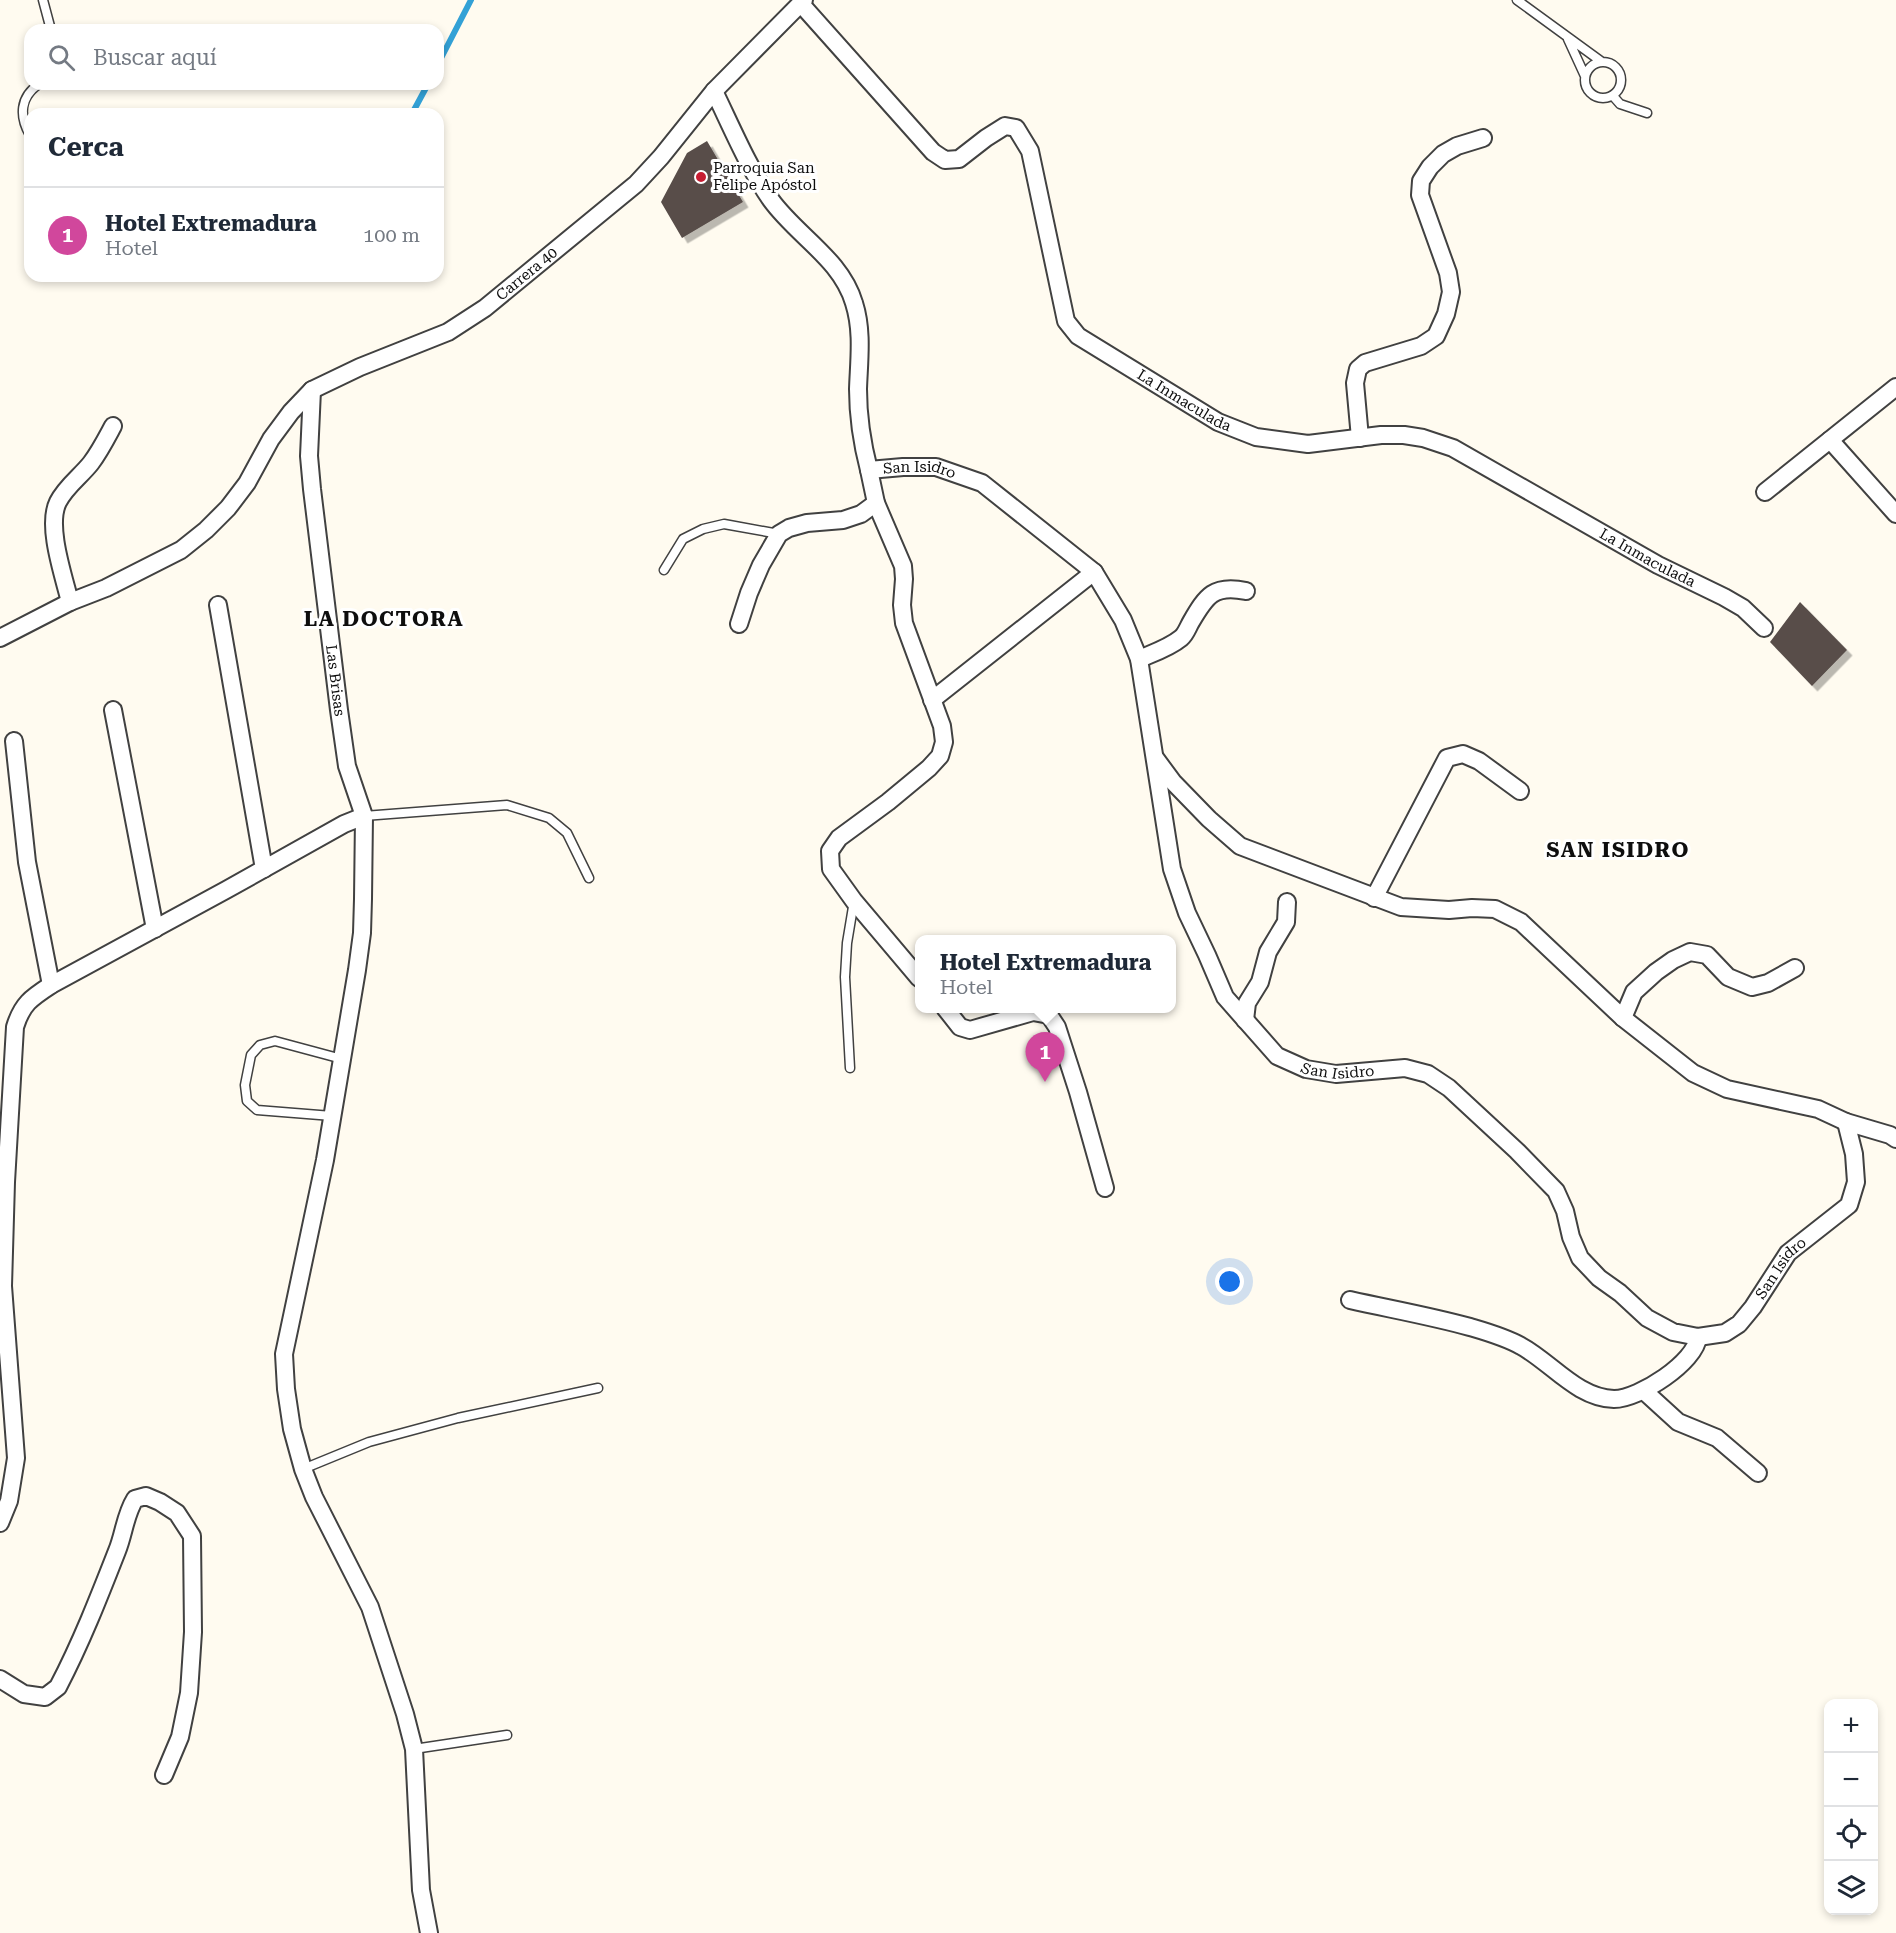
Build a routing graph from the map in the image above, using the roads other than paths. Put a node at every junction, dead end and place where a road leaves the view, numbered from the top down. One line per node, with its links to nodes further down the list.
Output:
1 (43, 0): 4 (lane)
2 (1517, 0): 5 (lane)
3 (802, 2): 9 (street, Carrera 40); 17 (street, La Inmaculada)
4 (49, 24)
5 (1568, 39): 6 (lane); 7 (lane)
6 (1602, 62): 7 (lane); 10 (lane)
7 (1585, 76): 10 (lane)
8 (32, 90): 12 (lane)
9 (714, 91): 15 (street, Carrera 40); 19 (street, San Isidro)
10 (1613, 96): 11 (lane)
11 (1647, 113)
12 (24, 124)
13 (1483, 138): 17 (street)
14 (1896, 387): 18 (street)
15 (312, 390): 27 (street, Carrera 40); 38 (street, Las Brisas)
16 (113, 426): 27 (street)
17 (1360, 438): 30 (street, La Inmaculada)
18 (1830, 440): 20 (street); 22 (street)
19 (869, 470): 21 (street); 25 (street, San Isidro)
20 (1765, 492)
21 (876, 503): 23 (street); 33 (street)
22 (1896, 514)
23 (779, 534): 24 (lane); 29 (street)
24 (664, 570)
25 (1094, 572): 32 (street, San Isidro); 33 (street)
26 (1246, 591): 32 (street)
27 (70, 602): 31 (street, Carrera 40)
28 (218, 605): 39 (street)
29 (739, 624)
30 (1764, 628)
31 (0, 638)
32 (1139, 659): 36 (street, San Isidro)
33 (933, 700): 42 (street)
34 (113, 710): 44 (street)
35 (14, 741): 47 (street)
36 (1153, 755): 41 (street, San Isidro); 52 (street, San Isidro)
37 (1520, 791): 41 (street)
38 (364, 816): 39 (street); 40 (lane); 53 (street, Las Brisas)
39 (264, 868): 44 (street)
40 (589, 878)
41 (1374, 898): 51 (street, San Isidro)
42 (854, 901): 46 (street); 54 (lane)
43 (1287, 902): 52 (street)
44 (155, 929): 47 (street)
45 (1795, 968): 51 (street)
46 (915, 973)
47 (51, 985): 65 (street)
48 (949, 1013): 49 (street)
49 (1030, 1013)
50 (1038, 1013): 58 (street)
51 (1623, 1018): 56 (street, San Isidro)
52 (1245, 1020): 60 (street, San Isidro)
53 (342, 1059): 55 (street, Las Brisas); 55 (lane)
54 (850, 1068)
55 (332, 1116): 63 (street, Las Brisas)
56 (1846, 1122): 57 (street); 60 (street, San Isidro)
57 (1896, 1139)
58 (1105, 1188)
59 (1350, 1300): 62 (street)
60 (1698, 1337): 62 (street)
61 (598, 1388): 63 (lane)
62 (1644, 1390): 64 (street)
63 (303, 1469): 68 (street, Las Brisas)
64 (1758, 1473)
65 (0, 1523)
66 (0, 1679): 69 (street)
67 (507, 1735): 68 (lane)
68 (414, 1749): 70 (street, Las Brisas)
69 (164, 1775)
70 (429, 1933)

